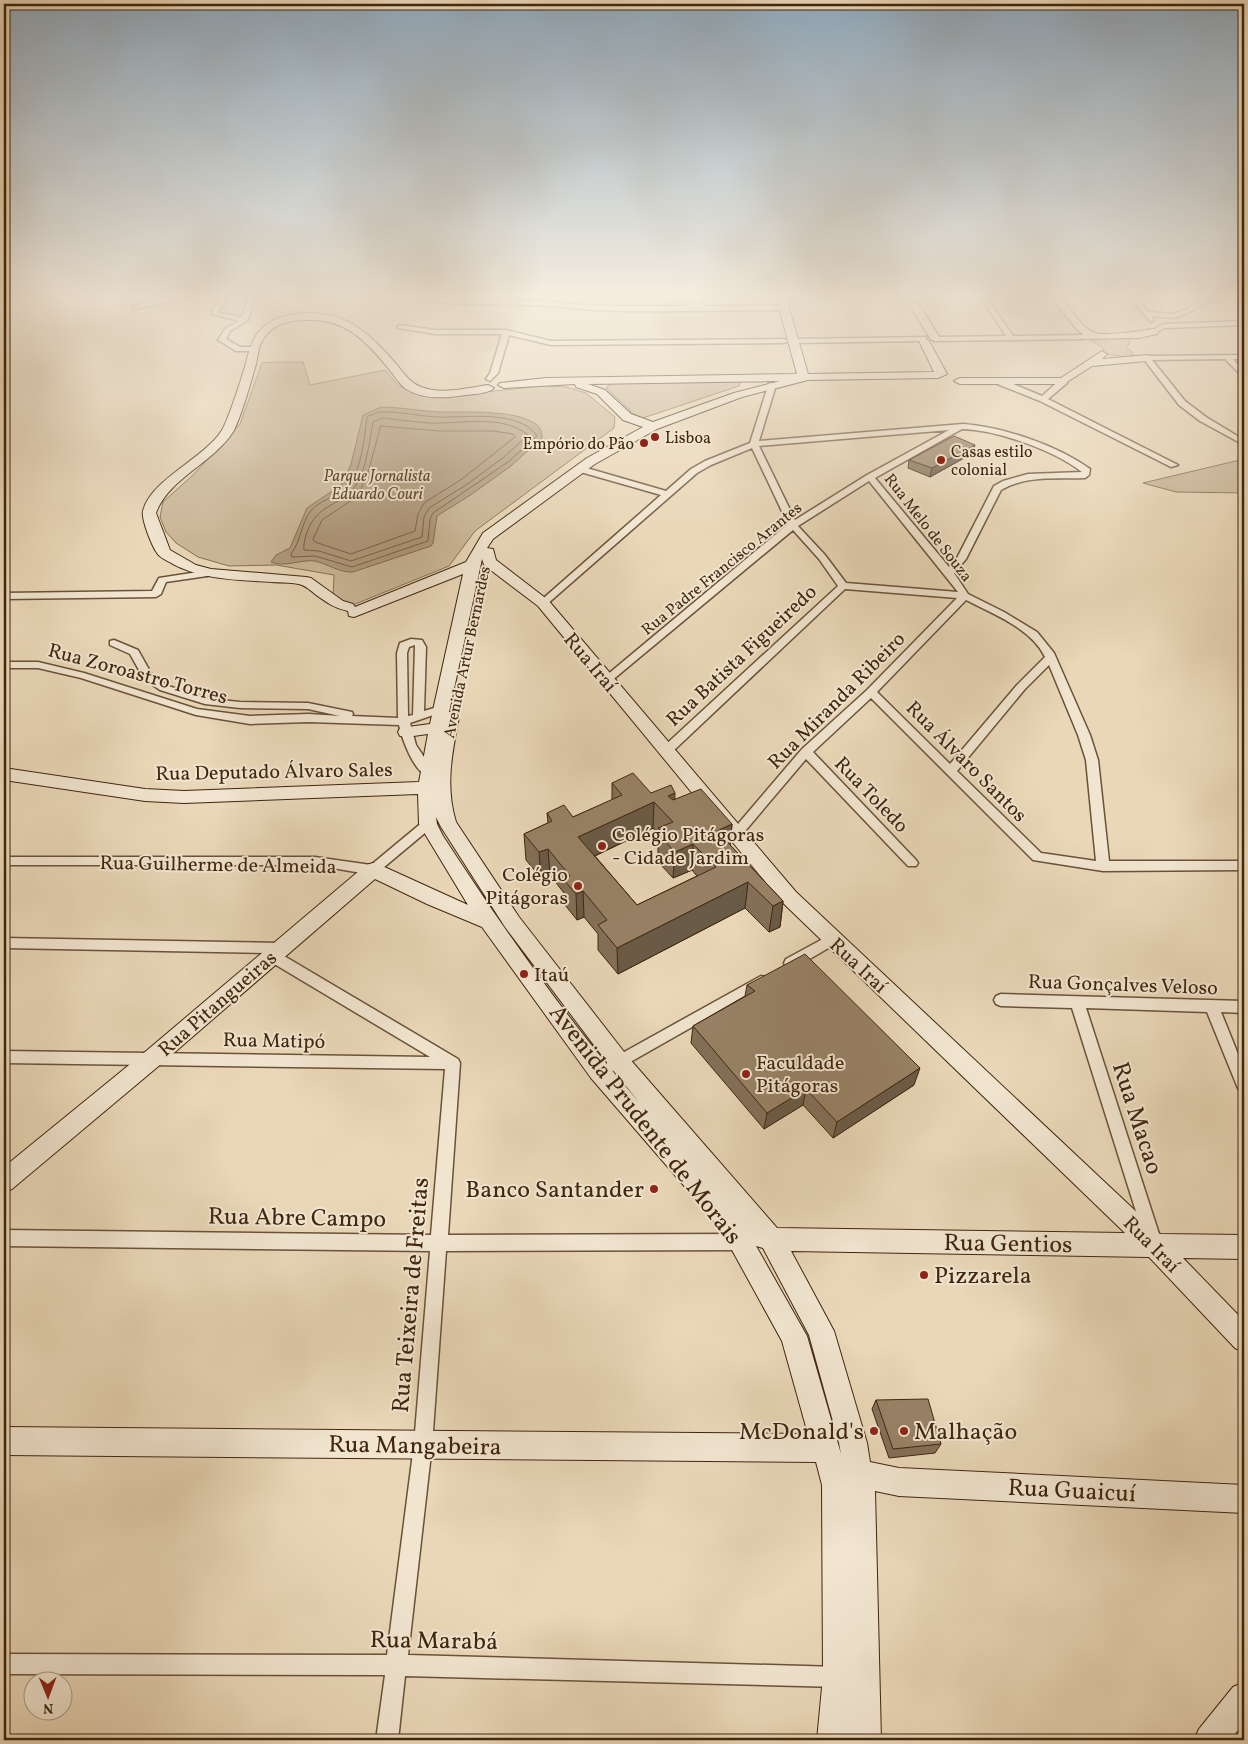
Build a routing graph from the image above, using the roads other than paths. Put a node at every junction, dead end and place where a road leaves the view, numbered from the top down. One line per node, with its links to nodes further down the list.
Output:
1 (246, 374): 37 (street)
2 (399, 374): 19 (street)
3 (496, 374): 14 (street)
4 (782, 374): 18 (street)
5 (803, 374): 12 (street)
6 (1021, 374): 11 (street)
7 (1034, 374): 17 (street)
8 (1075, 374): 17 (street)
9 (1158, 374): 27 (street)
10 (734, 377): 13 (street); 18 (street); 20 (street)
11 (949, 377): 12 (street); 16 (street); 18 (street)
12 (804, 378): 18 (street, Avenida Artur Bernardes)
13 (612, 380): 15 (street); 21 (street)
14 (494, 381): 15 (street); 19 (street)
15 (546, 381): 21 (street)
16 (998, 381): 17 (street); 22 (street)
17 (1064, 381): 22 (street)
18 (780, 382): 20 (street, Avenida Artur Bernardes); 20 (street, Avenida Artur Bernardes); 28 (street)
19 (467, 391)
20 (742, 391): 23 (street, Avenida Artur Bernardes)
21 (601, 392): 24 (street)
22 (1043, 399): 30 (street)
23 (648, 424): 24 (street); 26 (street, Avenida Artur Bernardes); 29 (street, Avenida Artur Bernardes)
24 (622, 425): 26 (street)
25 (963, 426): 28 (street); 31 (street, Rua Padre Francisco Arantes); 36 (street)
26 (608, 441): 29 (street, Avenida Artur Bernardes)
27 (1244, 442)
28 (754, 444): 32 (street); 34 (street)
29 (585, 465): 32 (street); 33 (street, Avenida Artur Bernardes)
30 (1174, 465)
31 (870, 477): 34 (street, Rua Padre Francisco Arantes); 36 (street, Rua Melo de Souza)
32 (667, 494): 41 (street)
33 (524, 512): 35 (street, Avenida Artur Bernardes)
34 (793, 525): 38 (street); 45 (street, Rua Padre Francisco Arantes)
35 (481, 566): 37 (street); 41 (street, Rua Iraí); 47 (street, Avenida Artur Bernardes); 52 (street, Avenida Artur Bernardes)
36 (949, 573): 40 (street, Rua Melo de Souza)
37 (217, 574): 39 (street)
38 (843, 586): 40 (street); 53 (street, Rua Batista Figueiredo)
39 (4, 596)
40 (965, 596): 43 (street); 46 (street, Rua Miranda Ribeiro)
41 (543, 603): 45 (street, Rua Iraí)
42 (114, 643): 49 (street)
43 (1051, 657): 55 (street); 62 (street)
44 (4, 665): 49 (street, Rua Zoroastro Torres)
45 (606, 680): 53 (street, Rua Iraí)
46 (871, 692): 54 (street, Rua Miranda Ribeiro); 55 (street, Rua Álvaro Santos)
47 (441, 709): 48 (street, Rua Zoroastro Torres); 51 (street, Avenida Artur Bernardes)
48 (418, 715): 50 (street, Rua Zoroastro Torres); 50 (street, Avenida Prudente de Morais); 51 (street)
49 (356, 720): 50 (street, Rua Zoroastro Torres)
50 (404, 727): 51 (street); 57 (street, Avenida Prudente de Morais)
51 (436, 729): 52 (street); 57 (street, Avenida Artur Bernardes)
52 (446, 746): 66 (street, Avenida Prudente de Morais)
53 (666, 751): 59 (street, Rua Iraí)
54 (806, 752): 59 (street, Rua Miranda Ribeiro); 61 (street, Rua Toledo)
55 (950, 772): 62 (street, Rua Álvaro Santos)
56 (4, 774): 57 (street, Rua Deputado Álvaro Sales)
57 (427, 780): 58 (street, Avenida Prudente de Morais)
58 (428, 824): 64 (street, Rua Pitangueiras); 65 (street, Avenida Prudente de Morais)
59 (736, 834): 67 (street, Rua Iraí)
60 (4, 861): 64 (street, Rua Guilherme de Almeida)
61 (912, 863)
62 (1103, 866): 63 (street)
63 (1244, 866)
64 (373, 870): 65 (street, Rua Guilherme de Almeida); 69 (street, Rua Pitangueiras)
65 (489, 922): 66 (street, Rua Guilherme de Almeida); 78 (street, Avenida Prudente de Morais)
66 (512, 922): 77 (street, Avenida Prudente de Morais)
67 (832, 939): 77 (street); 86 (street, Rua Iraí)
68 (4, 943): 69 (street)
69 (276, 952): 75 (street, Rua Pitangueiras); 76 (street)
70 (1001, 1000): 71 (street, Rua Gonçalves Veloso)
71 (1077, 1003): 72 (street, Rua Gonçalves Veloso); 86 (street, Rua Macao)
72 (1212, 1006): 73 (street, Rua Gonçalves Veloso); 79 (street)
73 (1244, 1007)
74 (4, 1058): 75 (street, Rua Matipó)
75 (153, 1058): 76 (street, Rua Matipó); 80 (street, Rua Pitangueiras)
76 (453, 1063): 85 (street, Rua Teixeira de Freitas)
77 (620, 1063): 78 (street); 83 (street, Avenida Prudente de Morais)
78 (599, 1071): 81 (street, Avenida Prudente de Morais)
79 (1244, 1086)
80 (6, 1183)
81 (719, 1209): 83 (street, Rua Gentios); 84 (street, Avenida Prudente de Morais)
82 (4, 1238): 85 (street, Rua Abre Campo)
83 (772, 1238): 86 (street, Rua Gentios); 95 (street, Avenida Prudente de Morais)
84 (741, 1242): 85 (street, Rua Abre Campo); 93 (street, Avenida Prudente de Morais)
85 (440, 1243): 92 (street, Rua Teixeira de Freitas)
86 (1155, 1246): 87 (street, Rua Gentios); 89 (street, Rua Iraí)
87 (1201, 1247): 88 (street, Rua Gentios); 89 (street)
88 (1244, 1247)
89 (1186, 1279): 90 (street, Rua Iraí)
90 (1244, 1339)
91 (4, 1441): 92 (street, Rua Mangabeira)
92 (423, 1445): 93 (street, Rua Mangabeira); 98 (street, Rua Teixeira de Freitas)
93 (826, 1448): 95 (street, Avenida Prudente de Morais)
94 (899, 1482): 95 (street, Rua Guaicuí); 96 (street, Rua Guaicuí)
95 (852, 1485): 99 (street, Avenida Prudente de Morais)
96 (1244, 1499)
97 (4, 1664): 98 (street, Rua Marabá)
98 (395, 1665): 99 (street, Rua Marabá); 101 (street, Rua Teixeira de Freitas)
99 (851, 1678): 102 (street, Avenida Prudente de Morais); 103 (street, Avenida Prudente de Morais)
100 (1244, 1698): 104 (street)
101 (387, 1740)
102 (833, 1740)
103 (865, 1740)
104 (1210, 1740)

